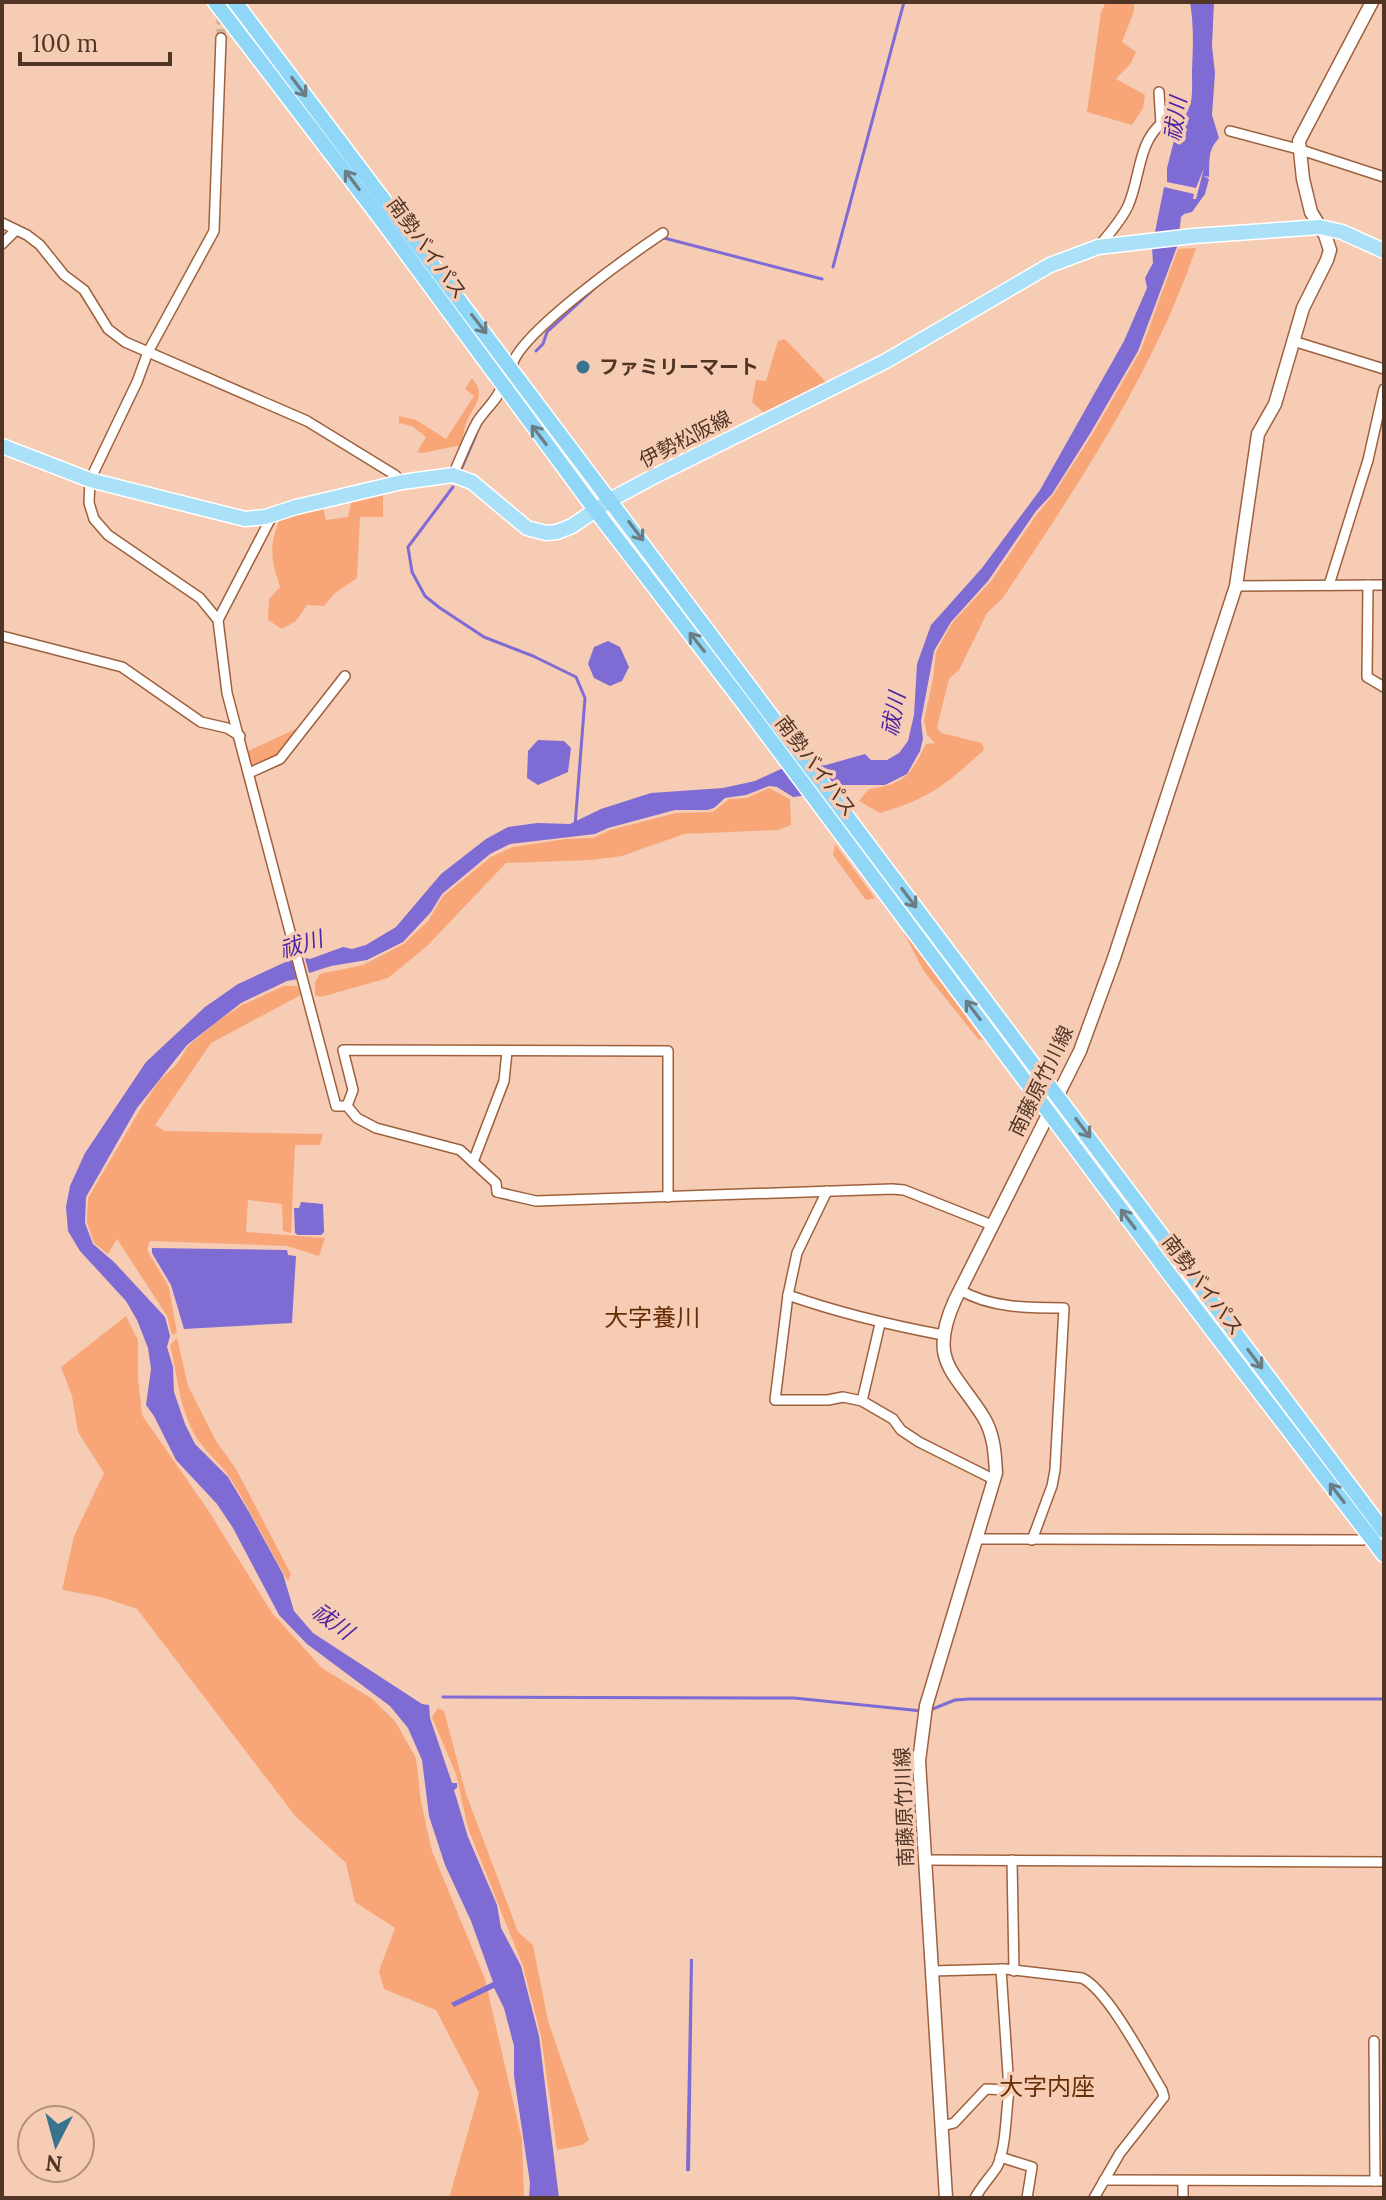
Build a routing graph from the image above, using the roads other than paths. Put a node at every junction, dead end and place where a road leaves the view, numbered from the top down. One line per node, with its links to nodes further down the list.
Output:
1 (215, 2): 20 (highway, 南勢バイパス, one-way to 1)
2 (235, 2): 18 (highway, 南勢バイパス, one-way to 18)
3 (1372, 2): 7 (main road)
4 (221, 38): 17 (street)
5 (1159, 92): 14 (street)
6 (1230, 131): 7 (street)
7 (1298, 149): 8 (street); 10 (main road, 南藤原竹川線)
8 (1384, 177)
9 (2, 223): 11 (street)
10 (1320, 227): 14 (main road, 伊勢松阪線); 15 (main road, 伊勢松阪線); 16 (main road, 南藤原竹川線)
11 (16, 230): 13 (street); 17 (street)
12 (663, 233): 18 (street)
13 (2, 244)
14 (1098, 247): 26 (main road, 伊勢松阪線)
15 (1384, 251)
16 (1293, 341): 19 (street); 32 (main road, 南藤原竹川線)
17 (148, 352): 24 (street); 25 (street)
18 (512, 366): 26 (highway, 南勢バイパス)
19 (1384, 369)
20 (502, 385): 23 (street); 27 (highway, 南勢バイパス, one-way to 20)
21 (1384, 389): 29 (street)
22 (2, 446): 24 (main road)
23 (453, 475): 25 (main road); 27 (main road, 伊勢松阪線)
24 (90, 480): 28 (main road); 33 (street)
25 (402, 482): 28 (main road)
26 (612, 499): 27 (main road, 伊勢松阪線); 37 (highway, 南勢バイパス, one-way to 37)
27 (596, 511): 37 (highway, 南勢バイパス, one-way to 27)
28 (272, 516): 33 (street)
29 (1329, 585): 30 (street); 32 (street)
30 (1368, 585): 31 (street); 36 (street)
31 (1384, 585)
32 (1236, 586): 42 (main road, 南藤原竹川線)
33 (218, 620): 38 (street)
34 (2, 636): 38 (street)
35 (345, 676): 39 (street)
36 (1384, 687)
37 (751, 701): 40 (highway, 南勢バイパス)
38 (240, 736): 39 (street)
39 (249, 773): 43 (street)
40 (855, 839): 42 (highway, 南勢バイパス, one-way to 42); 44 (highway, 南勢バイパス, one-way to 40)
41 (507, 1051): 43 (street); 45 (street); 47 (street)
42 (1058, 1094): 44 (main road, 南藤原竹川線); 55 (highway, 南勢バイパス, one-way to 55)
43 (347, 1106): 45 (street)
44 (1050, 1113): 48 (main road, 南藤原竹川線); 59 (highway, 南勢バイパス, one-way to 44)
45 (473, 1162): 47 (street)
46 (827, 1191): 47 (street); 48 (street); 50 (street)
47 (668, 1197)
48 (992, 1225): 49 (main road, 南藤原竹川線)
49 (960, 1290): 52 (main road, 南藤原竹川線); 57 (street)
50 (788, 1295): 51 (street); 53 (street)
51 (880, 1324): 52 (street); 53 (street)
52 (943, 1335): 54 (main road, 南藤原竹川線)
53 (862, 1401): 54 (street)
54 (995, 1480): 56 (main road, 南藤原竹川線)
55 (1384, 1531)
56 (978, 1539): 57 (street); 60 (main road, 南藤原竹川線)
57 (1032, 1540): 58 (street)
58 (1363, 1540)
59 (1384, 1555)
60 (925, 1860): 61 (street); 64 (main road, 南藤原竹川線)
61 (1012, 1860): 62 (street); 65 (street)
62 (1384, 1862)
63 (1001, 1969): 64 (street); 65 (street); 67 (street)
64 (932, 1971): 68 (main road, 南藤原竹川線)
65 (1014, 1971): 70 (street)
66 (1374, 2041): 72 (street)
67 (1009, 2090): 68 (street); 69 (street)
68 (942, 2126): 73 (main road, 南藤原竹川線)
69 (1000, 2157): 74 (street); 75 (street)
70 (1104, 2180): 71 (street); 76 (street)
71 (1183, 2181): 72 (street); 77 (street)
72 (1379, 2181)
73 (946, 2198)
74 (975, 2198)
75 (1027, 2198)
76 (1094, 2198)
77 (1183, 2198)

